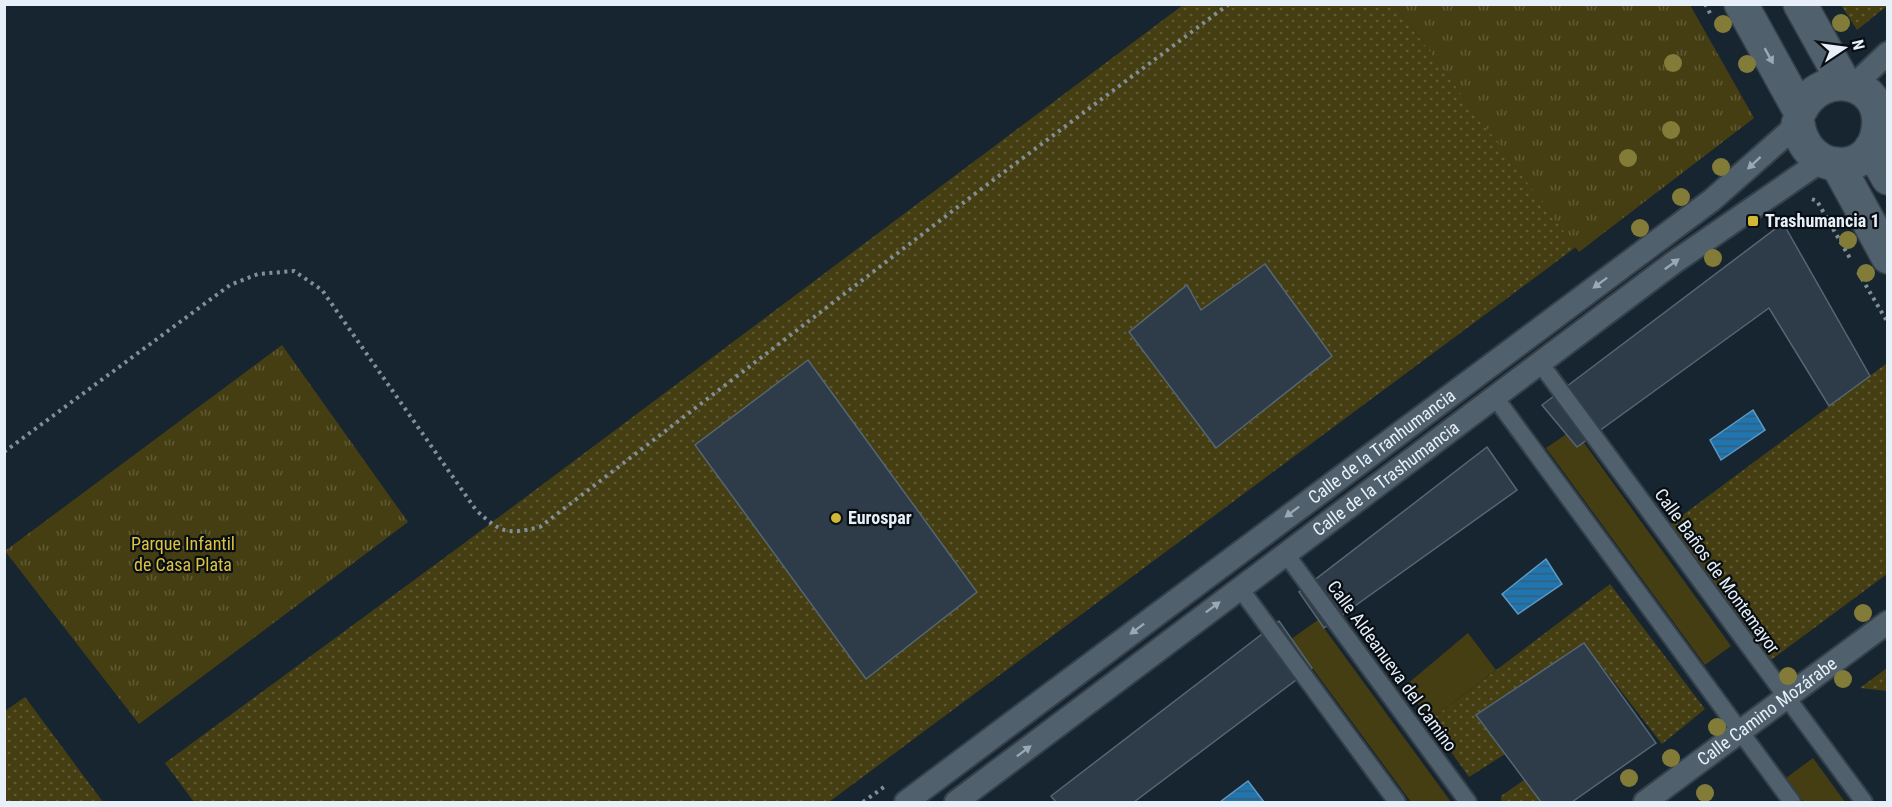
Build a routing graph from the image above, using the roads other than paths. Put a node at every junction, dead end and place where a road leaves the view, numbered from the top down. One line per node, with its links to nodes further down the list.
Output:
1 (1800, 4): 4 (main road)
2 (1728, 14): 6 (main road, one-way to 6)
3 (1887, 53): 4 (street)
4 (1849, 84): 5 (main road); 6 (main road)
5 (1882, 106): 7 (main road)
6 (1799, 118): 8 (main road); 18 (street, Calle de la Tranhumancia, one-way to 18)
7 (1871, 148): 8 (main road); 9 (main road)
8 (1829, 163): 10 (main road); 11 (street, Calle de la Trashumancia, one-way to 8)
9 (1887, 178)
10 (1887, 257)
11 (1540, 363): 12 (street, Calle de la Trashumancia); 16 (street, Calle Baños de Montemayor)
12 (1494, 396): 13 (street, Calle de la Trashumancia); 17 (street)
13 (1285, 553): 14 (street, Calle de la Trashumancia); 23 (street, Calle Aldeanueva del Camino)
14 (1239, 587): 19 (street, Calle de la Trashumancia, one-way to 14); 22 (street)
15 (1887, 622): 16 (street, Calle Camino Mozárabe)
16 (1786, 698): 17 (street, Calle Camino Mozárabe); 26 (street, Calle Baños de Montemayor)
17 (1740, 732): 24 (street, Calle Camino Mozárabe); 25 (street)
18 (961, 762): 19 (street); 20 (street)
19 (984, 794): 21 (street, Calle de la Trashumancia)
20 (906, 802)
21 (956, 802)
22 (1397, 802)
23 (1468, 802)
24 (1645, 802)
25 (1792, 802)
26 (1864, 802)

